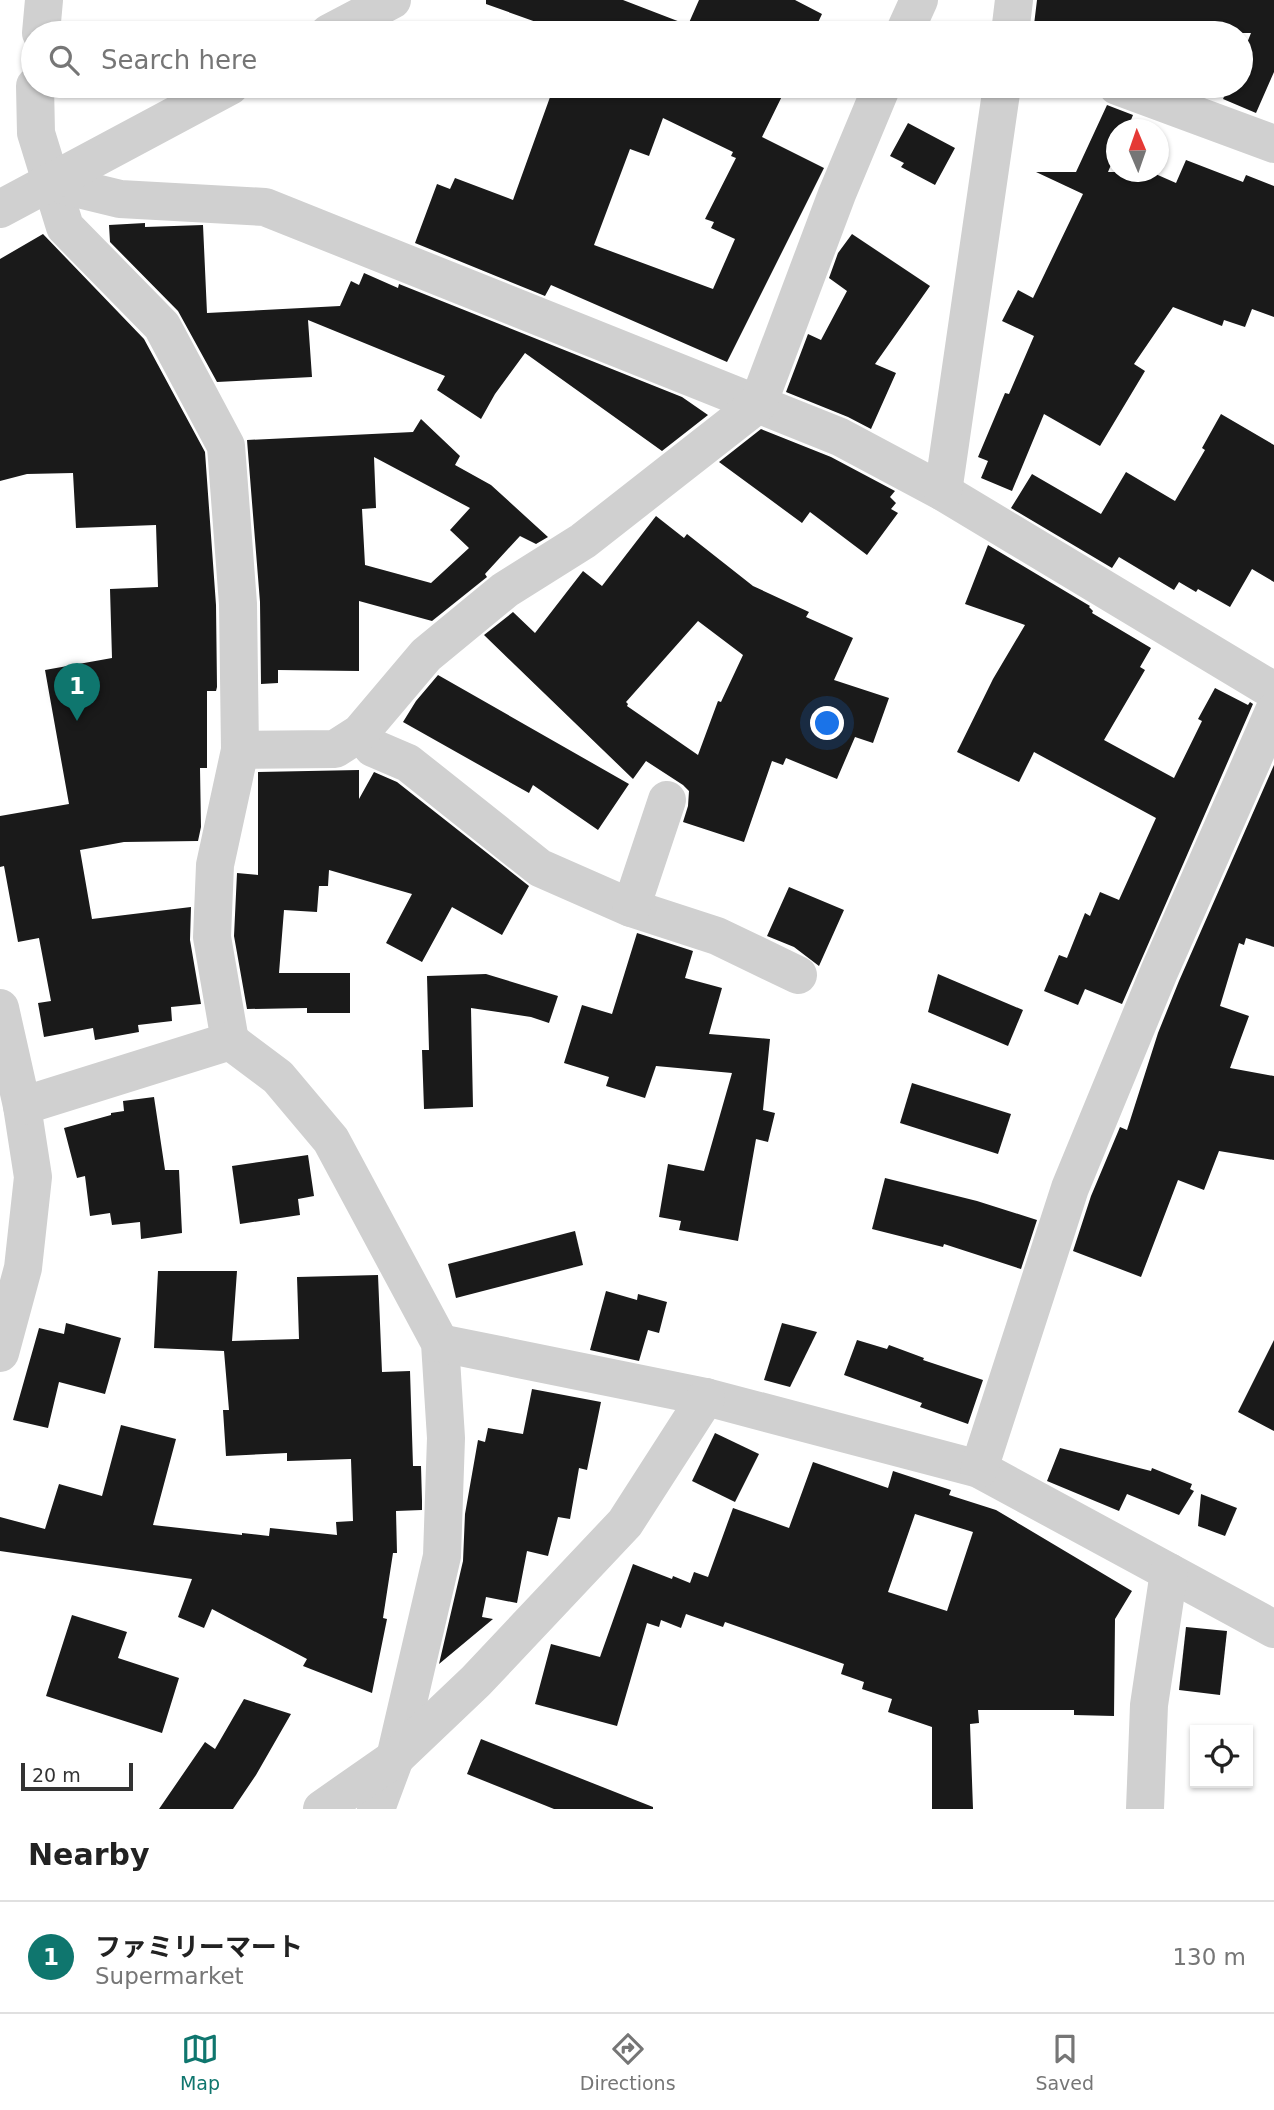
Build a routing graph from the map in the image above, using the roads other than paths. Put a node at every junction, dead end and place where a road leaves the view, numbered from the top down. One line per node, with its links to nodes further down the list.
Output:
1 (44, 0): 5 (street)
2 (392, 0): 6 (street)
3 (919, 0): 7 (street)
4 (1014, 0): 8 (street)
5 (42, 21)
6 (352, 21)
7 (909, 21)
8 (1011, 21)
9 (35, 98): 15 (street)
10 (208, 98): 15 (street)
11 (877, 98): 17 (street)
12 (1000, 98): 18 (street)
13 (1149, 98): 14 (street)
14 (1274, 144)
15 (50, 182): 16 (street); 17 (street); 22 (street)
16 (0, 209)
17 (758, 404): 18 (street); 21 (street)
18 (943, 492): 19 (street)
19 (1274, 691)
20 (1274, 711): 32 (street)
21 (360, 733): 22 (street); 24 (street)
22 (240, 750): 27 (street)
23 (667, 800): 24 (street)
24 (631, 908): 25 (street)
25 (798, 975)
26 (0, 1008): 28 (street)
27 (230, 1041): 28 (street); 29 (street)
28 (22, 1106): 30 (street)
29 (440, 1343): 31 (street); 35 (street)
30 (0, 1353)
31 (706, 1397): 32 (street); 35 (street)
32 (979, 1469): 33 (street)
33 (1169, 1572): 34 (street); 38 (street)
34 (1274, 1629)
35 (395, 1758): 36 (street); 37 (street)
36 (322, 1809)
37 (376, 1809)
38 (1145, 1809)

